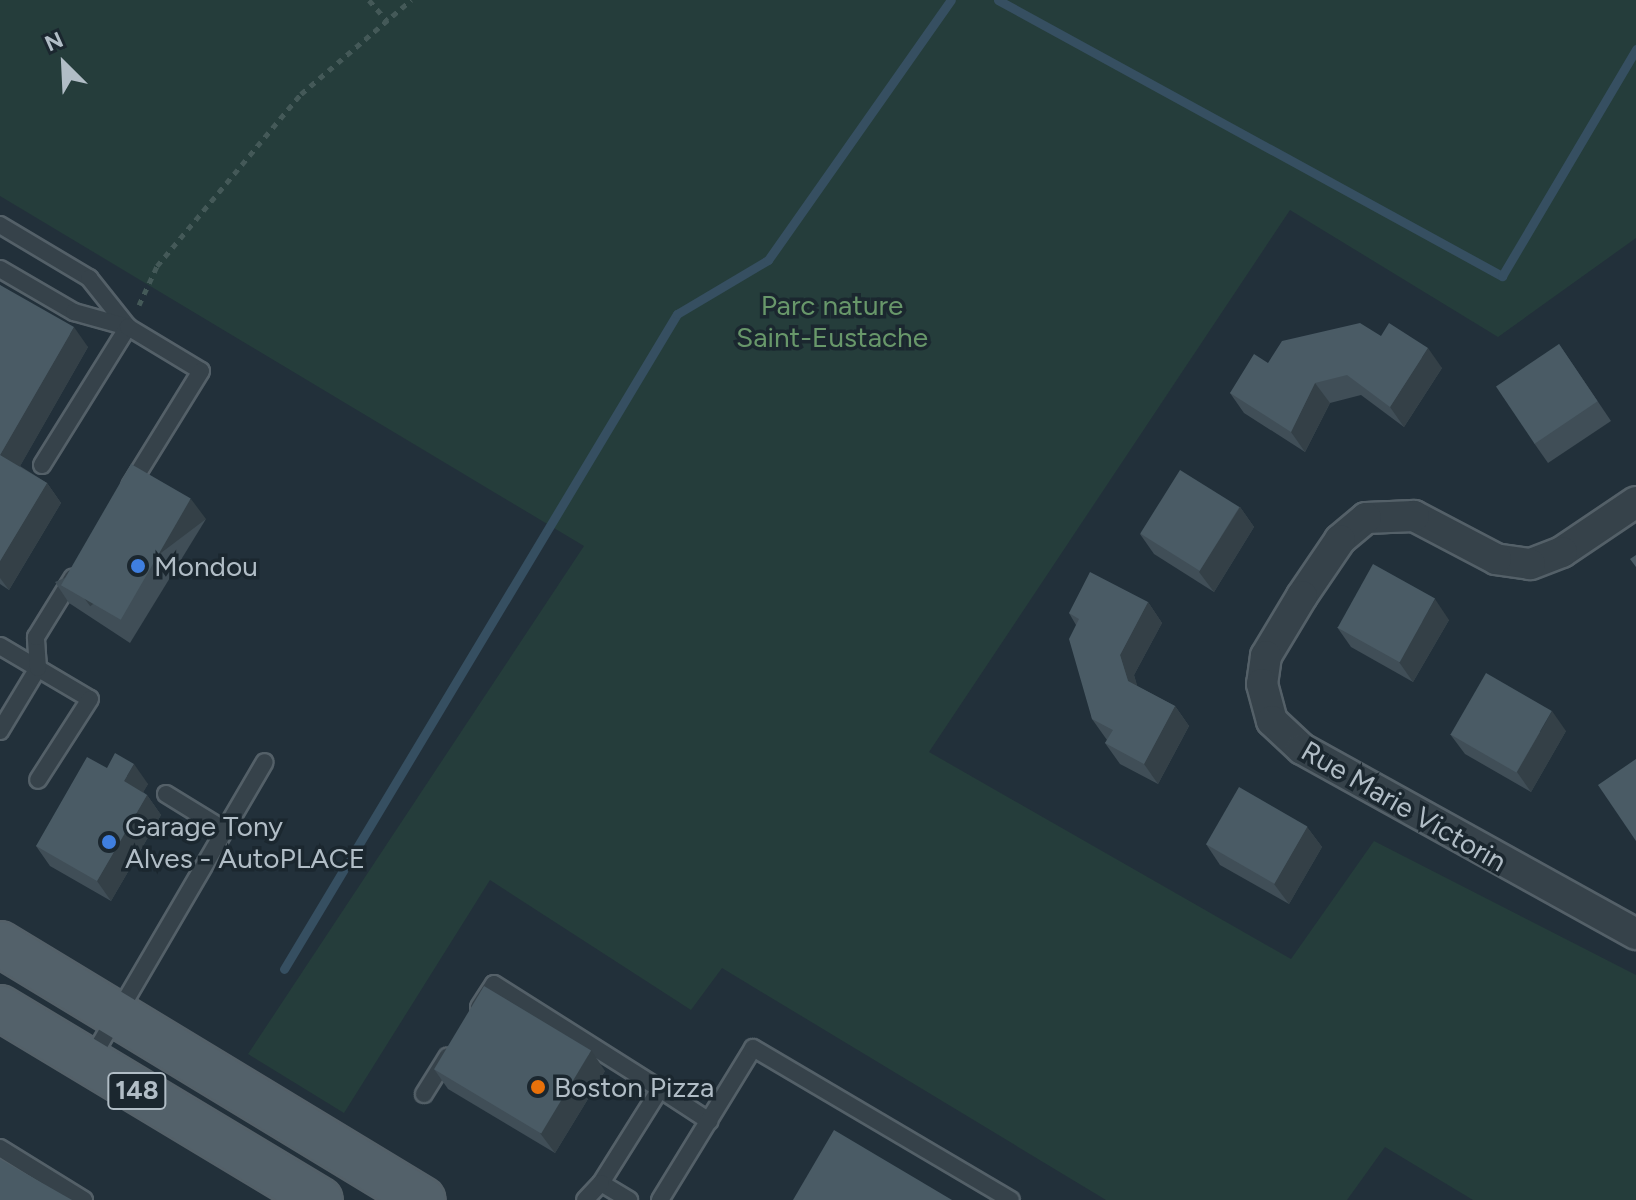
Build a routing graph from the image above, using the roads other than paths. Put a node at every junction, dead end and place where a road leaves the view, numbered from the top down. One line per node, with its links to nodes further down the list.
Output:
1 (0, 225): 3 (lane)
2 (0, 269): 3 (lane)
3 (128, 327): 4 (lane); 5 (lane)
4 (42, 465)
5 (123, 497)
6 (1636, 502): 15 (street, Rue Marie Victorin)
7 (83, 561): 9 (lane)
8 (0, 646): 9 (lane)
9 (38, 668): 10 (lane); 12 (lane)
10 (0, 731)
11 (265, 762): 14 (lane)
12 (38, 780)
13 (166, 794): 14 (lane)
14 (223, 829): 18 (lane)
15 (1636, 934)
16 (0, 944): 18 (main road, 148)
17 (0, 1008): 21 (main road, 148)
18 (119, 1016): 21 (lane); 29 (main road, 148)
19 (471, 1021): 22 (lane)
20 (455, 1045): 23 (lane)
21 (90, 1062): 28 (main road, 148)
22 (660, 1089): 24 (lane); 26 (lane)
23 (424, 1094)
24 (709, 1121): 32 (lane); 33 (lane)
25 (0, 1148): 27 (lane)
26 (601, 1183): 30 (lane); 31 (lane)
27 (84, 1200)
28 (320, 1200)
29 (423, 1200)
30 (585, 1200)
31 (629, 1200)
32 (660, 1200)
33 (1011, 1200)

